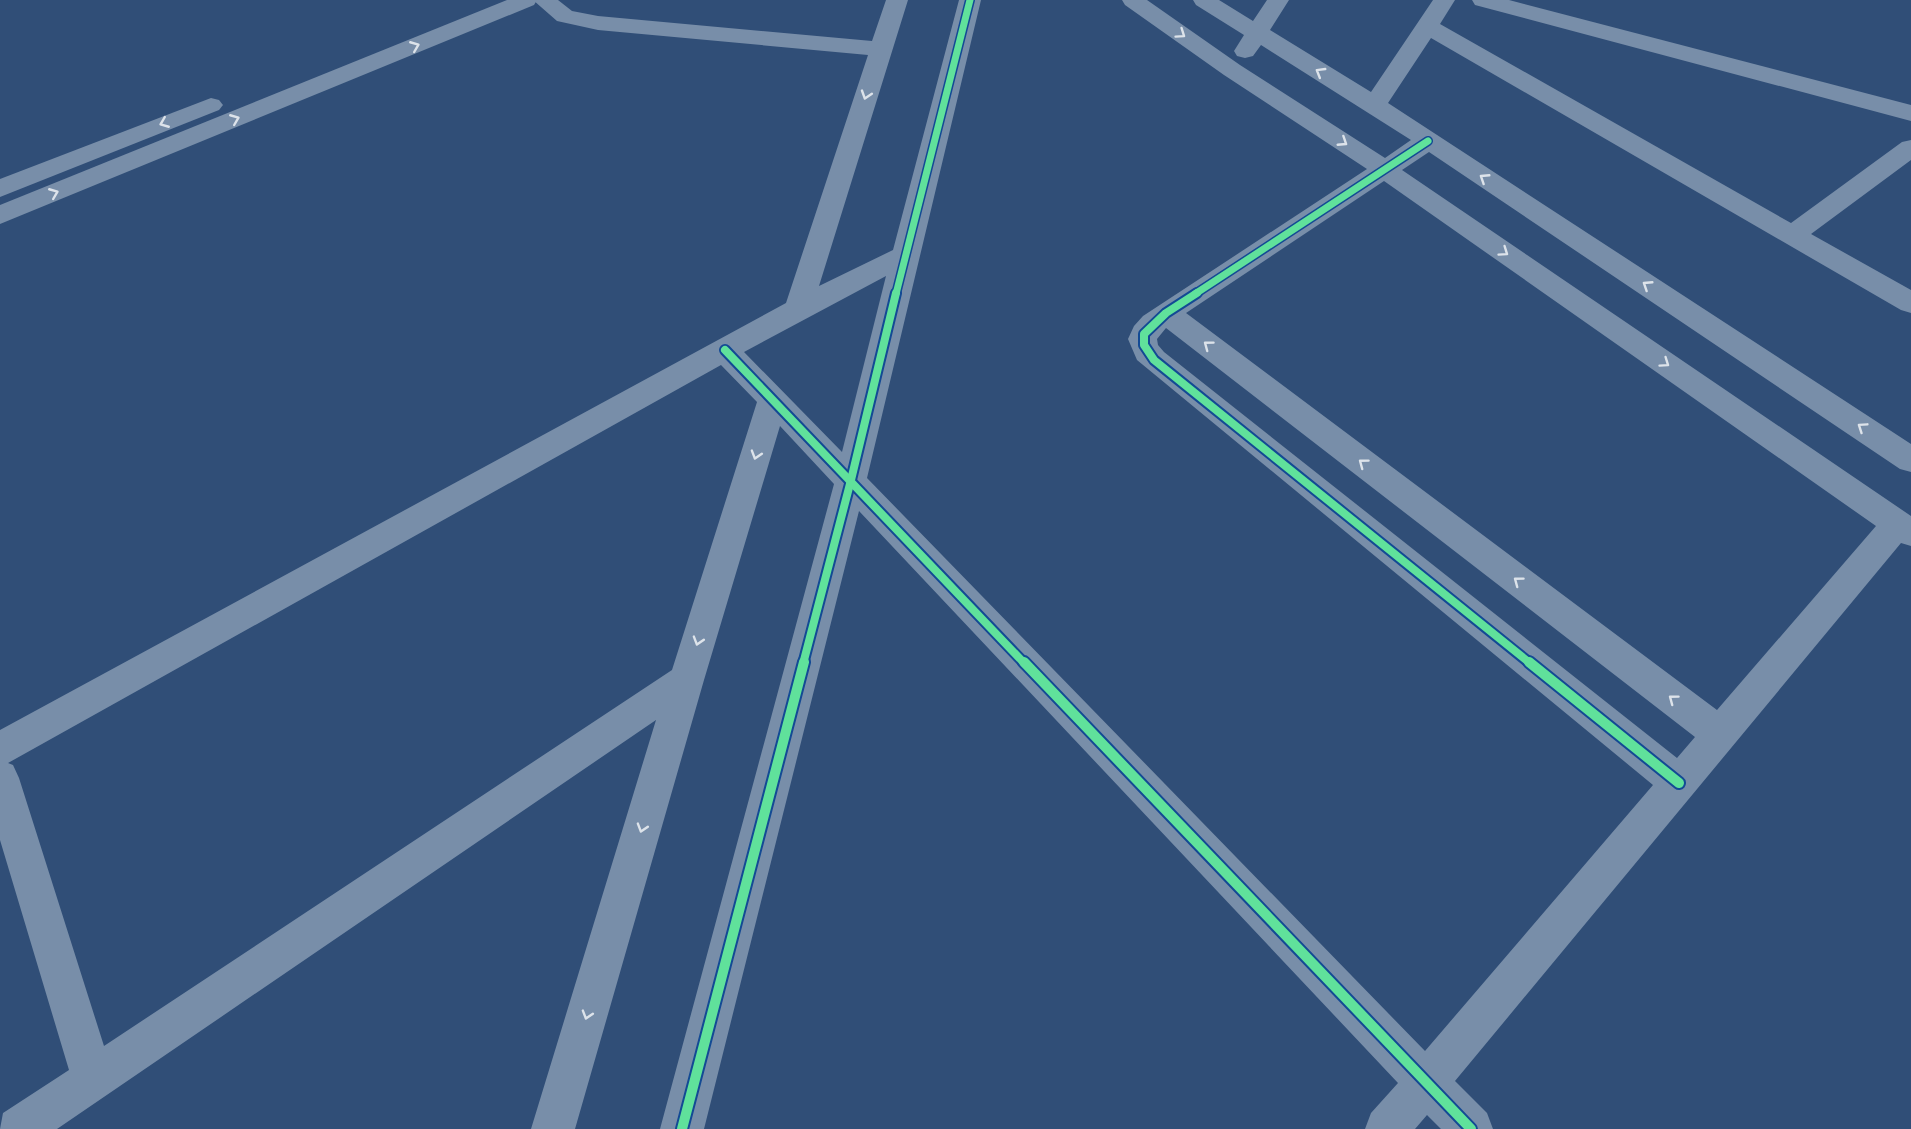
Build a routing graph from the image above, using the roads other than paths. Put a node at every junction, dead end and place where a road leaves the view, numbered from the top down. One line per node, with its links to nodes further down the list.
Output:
1 (471, 0): 20 (street, one-way to 20)
2 (526, 0): 21 (street, one-way to 2)
3 (544, 0): 13 (street)
4 (897, 0): 13 (street)
5 (970, 0): 23 (street)
6 (1133, 0): 14 (street, one-way to 14)
7 (1204, 0): 12 (street)
8 (1278, 0): 12 (street)
9 (1444, 0): 11 (street)
10 (1483, 0): 16 (street)
11 (1427, 26): 15 (street); 22 (street)
12 (1257, 34): 14 (street); 15 (street, one-way to 12)
13 (880, 49): 25 (street, one-way to 25)
14 (1232, 70): 19 (street, one-way to 19)
15 (1375, 105): 17 (street)
16 (1911, 113)
17 (1428, 141): 19 (street); 29 (street, one-way to 17)
18 (1911, 148): 22 (street)
19 (1384, 169): 26 (street); 31 (street, one-way to 31)
20 (0, 189)
21 (0, 215)
22 (1792, 235): 24 (street)
23 (905, 255): 25 (street); 30 (street)
24 (1911, 303)
25 (798, 309): 27 (street)
26 (1166, 313): 33 (street, one-way to 26); 36 (street)
27 (725, 350): 28 (street); 34 (street)
28 (773, 399): 30 (street); 32 (street, one-way to 32)
29 (1906, 447)
30 (851, 480): 38 (street); 41 (street)
31 (1904, 529): 33 (street)
32 (686, 680): 37 (street); 40 (street, one-way to 40)
33 (1720, 735): 36 (street)
34 (0, 749)
35 (0, 778): 37 (street)
36 (1679, 783): 38 (street)
37 (93, 1079): 39 (street)
38 (1426, 1083): 42 (street); 43 (street)
39 (19, 1129)
40 (553, 1129)
41 (682, 1129)
42 (1387, 1129)
43 (1471, 1129)

